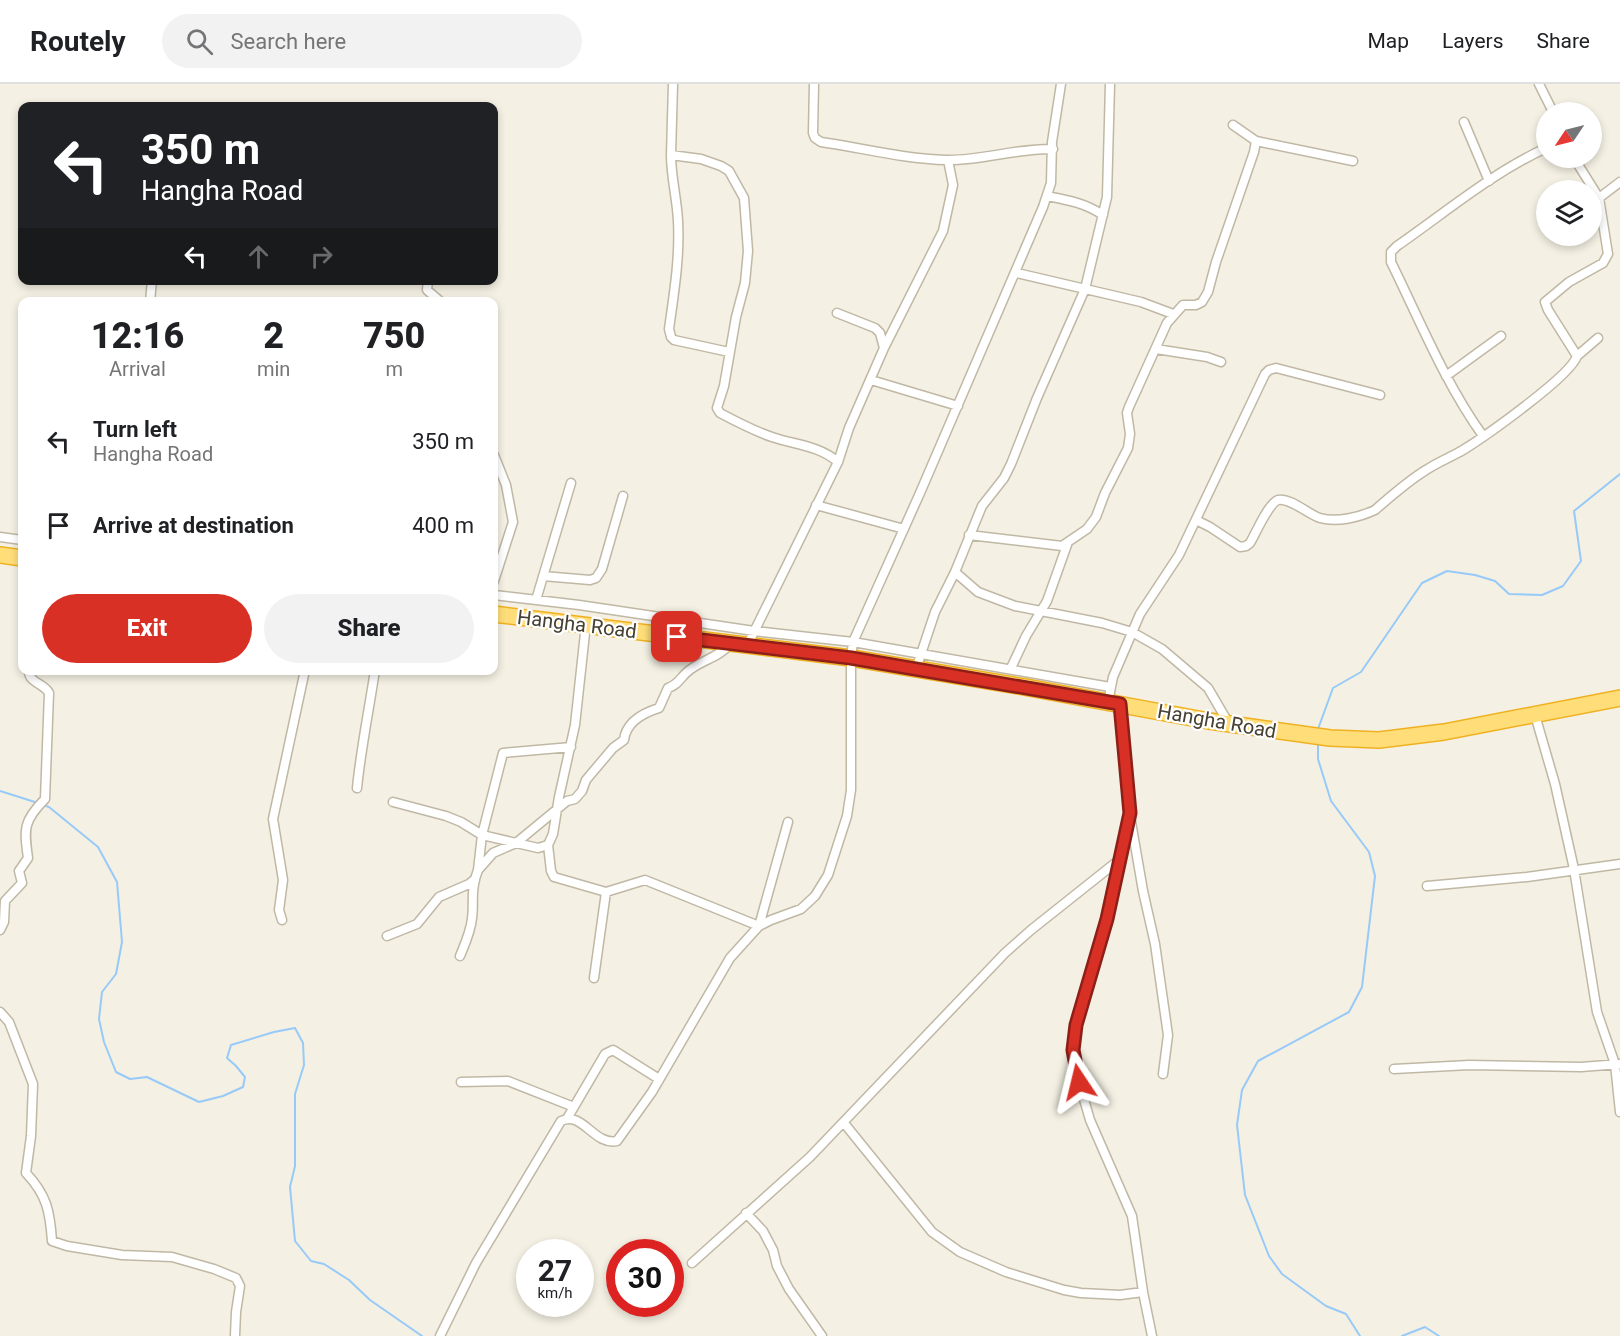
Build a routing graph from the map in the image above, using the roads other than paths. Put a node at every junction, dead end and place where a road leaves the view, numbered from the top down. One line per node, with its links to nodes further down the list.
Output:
1 (673, 84): 12 (street)
2 (814, 84): 13 (street)
3 (1061, 84): 10 (street)
4 (1110, 84): 19 (street)
5 (1539, 84): 6 (street)
6 (1548, 102)
7 (1464, 122): 15 (street)
8 (1233, 125): 9 (street)
9 (1256, 141): 14 (street); 26 (street)
10 (1053, 149): 13 (street); 17 (street)
11 (1536, 152): 15 (street)
12 (671, 155): 31 (street); 31 (street)
13 (948, 160): 29 (street)
14 (1353, 161)
15 (1489, 181): 34 (street)
16 (1620, 182): 18 (street)
17 (1047, 196): 19 (street); 21 (street)
18 (1602, 196)
19 (1103, 216): 23 (street)
20 (1602, 217): 32 (street)
21 (1017, 273): 23 (street); 37 (street)
22 (428, 285): 24 (street)
23 (1085, 289): 26 (street); 46 (street)
24 (435, 297)
25 (837, 313): 29 (street)
26 (1173, 314): 30 (street)
27 (1501, 336): 34 (street)
28 (1598, 338): 32 (street)
29 (884, 348): 35 (street)
30 (1156, 349): 33 (street); 49 (street)
31 (729, 352): 39 (street)
32 (1577, 356): 38 (street)
33 (1221, 362)
34 (1446, 376): 38 (street)
35 (871, 380): 37 (street); 39 (street)
36 (1380, 395): 44 (street)
37 (958, 406): 45 (street)
38 (1483, 436): 44 (street)
39 (838, 462): 43 (street)
40 (498, 465): 52 (street)
41 (571, 483): 54 (street)
42 (623, 496): 54 (street)
43 (816, 505): 45 (street); 60 (street)
44 (1196, 520): 61 (street)
45 (904, 529): 62 (street)
46 (969, 535): 49 (street); 53 (street)
47 (0, 537): 48 (street)
48 (18, 539)
49 (1067, 545): 57 (street)
50 (0, 555): 51 (highway)
51 (18, 557)
52 (498, 569)
53 (955, 572): 57 (street); 66 (street)
54 (543, 576): 56 (street)
55 (498, 595): 56 (street)
56 (536, 600): 60 (street)
57 (1040, 612): 61 (street); 67 (street)
58 (498, 614): 59 (highway, Hangha Road)
59 (586, 624): 63 (highway, Hangha Road); 75 (street)
60 (754, 631): 62 (street); 64 (street)
61 (1132, 632): 71 (street); 74 (street)
62 (853, 642): 65 (street); 66 (street)
63 (730, 644): 64 (highway, Hangha Road); 78 (street)
64 (747, 646): 65 (highway, Hangha Road)
65 (851, 658): 66 (highway, Hangha Road); 91 (street)
66 (918, 662): 67 (street); 71 (highway, Hangha Road)
67 (1011, 668): 71 (street)
68 (30, 675): 92 (street)
69 (303, 675): 90 (street)
70 (374, 675): 76 (street)
71 (1113, 697): 74 (highway, Hangha Road); 79 (street)
72 (1620, 698): 73 (highway, Hangha Road)
73 (1535, 715): 74 (highway, Hangha Road); 86 (street)
74 (1229, 724)
75 (571, 747): 78 (street); 81 (street)
76 (357, 788)
77 (393, 802): 81 (street)
78 (557, 809): 82 (street); 83 (street)
79 (1130, 813): 84 (street); 99 (street)
80 (788, 822): 91 (street)
81 (482, 835): 82 (street); 87 (street)
82 (516, 843): 83 (street); 87 (street)
83 (548, 846): 89 (street)
84 (1119, 860): 105 (street); 108 (street)
85 (1620, 864): 86 (street)
86 (1574, 869): 88 (street); 97 (street)
87 (477, 875): 93 (street); 94 (street)
88 (1427, 886)
89 (606, 891): 91 (street); 95 (street)
90 (282, 920)
91 (759, 926): 100 (street)
92 (0, 930)
93 (387, 936)
94 (460, 956)
95 (594, 978)
96 (0, 1012): 110 (street)
97 (1617, 1064): 98 (street); 103 (street)
98 (1394, 1070)
99 (1163, 1074)
100 (659, 1079): 102 (street); 104 (street)
101 (461, 1082): 102 (street)
102 (574, 1107): 104 (street)
103 (1620, 1112)
104 (568, 1117): 109 (street)
105 (844, 1123): 106 (street); 108 (street)
106 (746, 1213): 107 (street); 111 (street)
107 (692, 1263)
108 (1143, 1292): 112 (street)
109 (442, 1334)
110 (235, 1336)
111 (822, 1336)
112 (1152, 1336)

